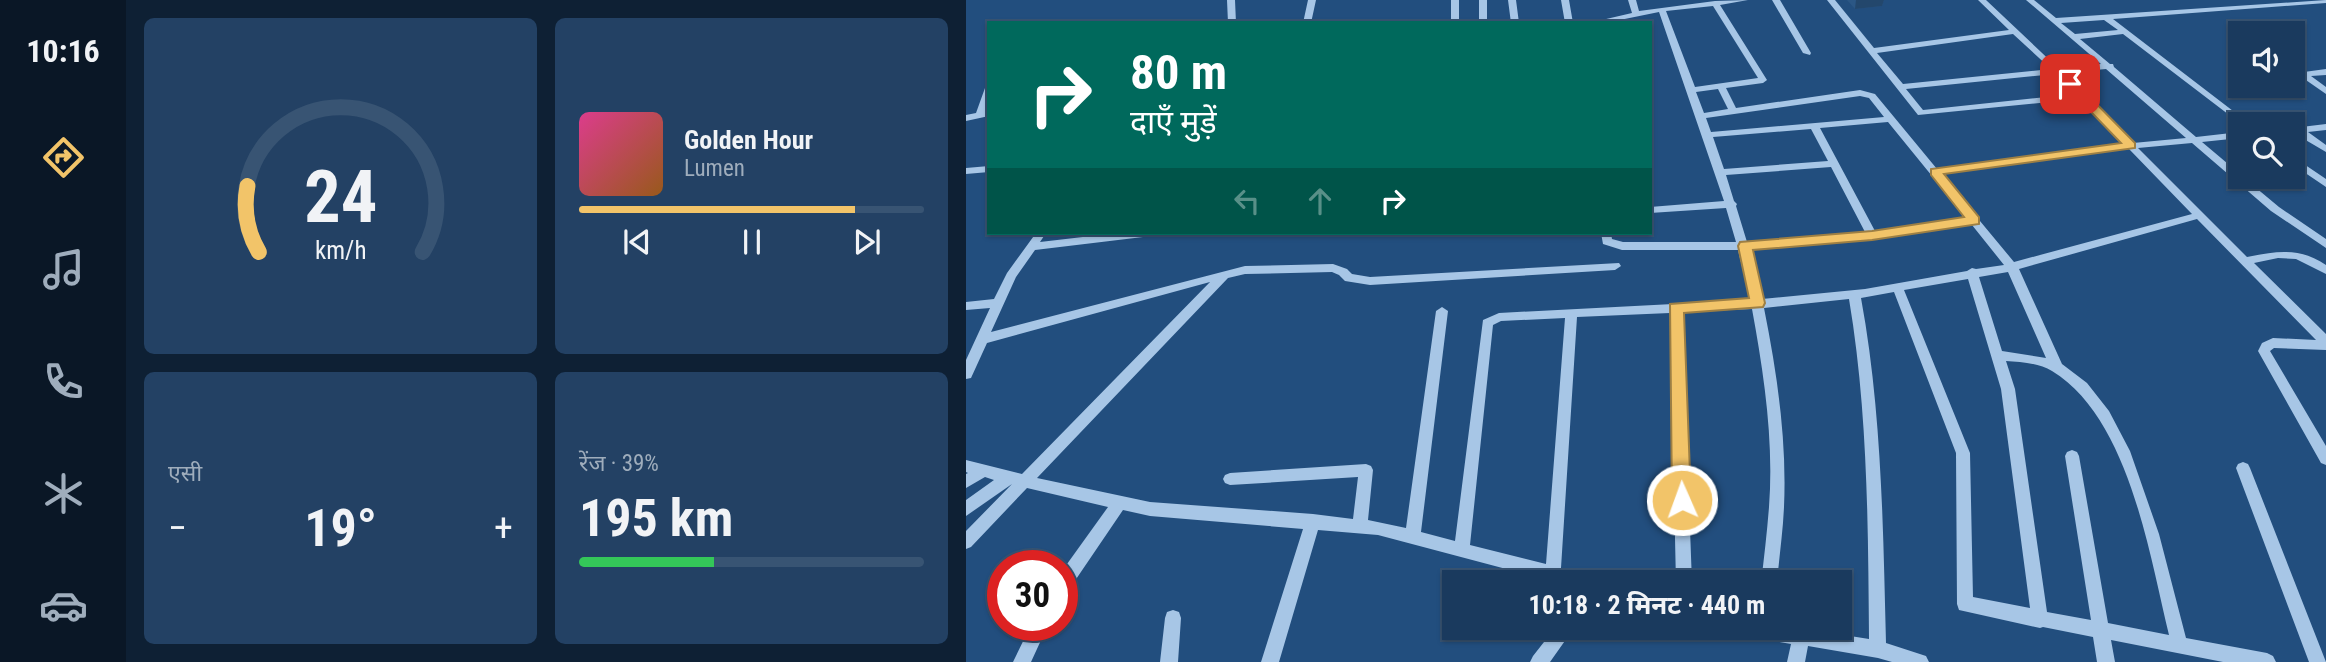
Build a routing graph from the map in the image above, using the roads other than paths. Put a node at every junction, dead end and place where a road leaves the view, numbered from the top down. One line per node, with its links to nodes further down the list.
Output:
1 (1231, 0): 19 (street)
2 (1312, 0): 20 (street)
3 (1455, 0): 21 (street)
4 (1483, 0): 22 (street)
5 (1512, 0): 23 (street)
6 (1565, 0): 24 (street)
7 (1632, 0): 17 (street)
8 (1744, 0): 15 (street)
9 (1776, 0): 31 (street)
10 (1831, 0): 30 (street)
11 (1982, 0): 27 (street)
12 (2030, 0): 26 (street)
13 (2326, 1): 18 (street)
14 (1682, 3): 15 (street); 16 (street)
15 (1715, 3): 35 (street)
16 (1662, 9): 17 (street); 37 (street)
17 (1636, 14): 25 (street)
18 (2104, 16): 26 (street); 28 (street)
19 (1232, 21)
20 (1307, 21)
21 (1455, 21)
22 (1483, 21)
23 (1515, 21)
24 (1569, 21)
25 (1603, 21)
26 (2053, 21): 29 (street)
27 (2015, 31): 30 (street); 33 (street)
28 (2125, 32): 29 (street); 41 (street)
29 (2074, 37): 32 (street)
30 (1872, 51): 36 (street)
31 (1807, 53)
32 (2110, 66): 33 (street); 52 (street)
33 (2057, 71): 36 (street); 39 (street)
34 (2326, 72): 38 (street)
35 (1721, 86): 37 (street); 40 (street)
36 (1901, 87): 39 (street)
37 (1691, 90): 43 (street)
38 (2326, 91)
39 (2082, 96): 53 (street)
40 (1733, 111): 43 (street); 45 (street)
41 (2230, 112)
42 (985, 114): 44 (street)
43 (1700, 116): 49 (street)
44 (966, 118)
45 (1891, 119): 46 (street); 60 (street)
46 (1814, 125): 49 (street); 55 (street)
47 (2326, 127): 48 (street)
48 (2305, 129)
49 (1707, 135): 59 (street)
50 (2228, 136): 52 (street)
51 (2305, 136): 54 (street)
52 (2196, 140): 53 (street); 70 (street)
53 (2131, 146): 60 (street); 64 (street)
54 (2326, 149)
55 (1833, 164): 59 (street); 69 (street)
56 (987, 169): 58 (street)
57 (2305, 169): 61 (street)
58 (966, 171)
59 (1720, 172): 62 (street)
60 (1935, 172): 65 (street)
61 (2326, 184)
62 (1732, 204): 63 (street); 71 (street)
63 (1652, 210)
64 (2199, 215): 73 (street); 75 (street)
65 (1974, 220): 69 (street); 75 (street)
66 (1040, 235): 72 (street)
67 (1127, 235): 72 (street)
68 (1606, 235): 71 (street)
69 (1872, 235): 71 (street)
70 (2326, 244)
71 (1745, 246): 82 (street)
72 (1031, 247): 81 (street)
73 (2245, 261): 76 (street); 88 (street)
74 (1615, 266): 77 (street)
75 (2012, 267): 78 (street); 90 (street)
76 (2326, 270)
77 (1234, 272): 87 (street); 99 (street)
78 (1972, 272): 79 (street); 89 (street)
79 (1897, 286): 80 (street); 114 (street)
80 (1854, 293): 82 (street); 121 (street)
81 (999, 303): 83 (street); 87 (street)
82 (1758, 303): 84 (street); 112 (street)
83 (966, 306)
84 (1676, 308): 86 (street); 111 (street)
85 (1442, 312): 105 (street)
86 (1571, 313): 107 (street); 110 (street)
87 (983, 339): 91 (street)
88 (2326, 343): 93 (street)
89 (1998, 355): 90 (street); 114 (street)
90 (2056, 366): 120 (street)
91 (966, 374)
92 (2072, 456): 115 (street)
93 (2326, 458)
94 (966, 466): 96 (street)
95 (2243, 468): 130 (street)
96 (984, 470): 97 (street); 100 (street)
97 (1010, 476): 99 (street); 102 (street)
98 (1230, 479): 104 (street)
99 (1028, 480): 101 (street); 106 (street)
100 (966, 482)
101 (1120, 502): 103 (street); 108 (street)
102 (966, 509)
103 (1313, 521): 104 (street); 124 (street)
104 (1360, 526): 105 (street)
105 (1413, 536): 107 (street)
106 (966, 542)
107 (1462, 547): 109 (street)
108 (1078, 562)
109 (1549, 570)
110 (1553, 570)
111 (1684, 570)
112 (1771, 570)
113 (1173, 618): 123 (street)
114 (2040, 620): 115 (street)
115 (2101, 631): 120 (street); 128 (street)
116 (1556, 640): 125 (street)
117 (1801, 640): 126 (street)
118 (1815, 640): 121 (street)
119 (1032, 641): 122 (street)
120 (2180, 646): 129 (street)
121 (1878, 649): 127 (street)
122 (1022, 662)
123 (1169, 662)
124 (1270, 662)
125 (1539, 662)
126 (1796, 662)
127 (1920, 662)
128 (2106, 662)
129 (2267, 662)
130 (2318, 662)

